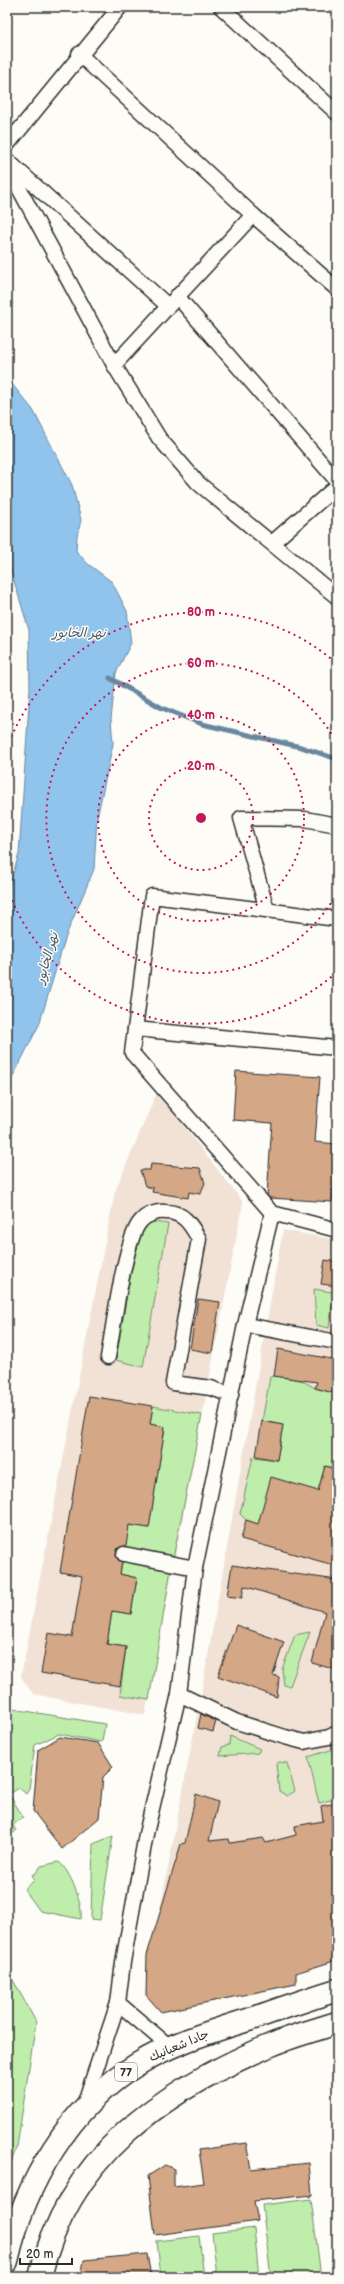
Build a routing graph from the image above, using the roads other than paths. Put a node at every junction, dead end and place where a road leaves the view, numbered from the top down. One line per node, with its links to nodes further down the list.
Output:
1 (120, 7): 3 (street)
2 (221, 7): 4 (street)
3 (79, 54): 5 (street); 8 (street)
4 (337, 113)
5 (7, 145)
6 (7, 160): 10 (street)
7 (7, 166): 11 (street)
8 (252, 215): 9 (street); 10 (street)
9 (337, 289)
10 (172, 301): 11 (street); 12 (street)
11 (114, 365): 14 (street)
12 (337, 481)
13 (337, 486): 14 (street)
14 (272, 543): 15 (street)
15 (337, 597)
16 (337, 824): 17 (street)
17 (267, 910): 18 (street); 19 (street)
18 (337, 919)
19 (135, 1029): 20 (street); 21 (street)
20 (337, 1048)
21 (272, 1213): 22 (street); 23 (street)
22 (337, 1230)
23 (245, 1325): 24 (street); 26 (street)
24 (337, 1342)
25 (108, 1356): 26 (street)
26 (231, 1395): 28 (street)
27 (124, 1554): 28 (street)
28 (195, 1568): 29 (street)
29 (179, 1694): 30 (street); 32 (street)
30 (337, 1733)
31 (337, 1990): 34 (highway, جادا شعبانيك / 77)
32 (118, 2003): 34 (street); 35 (street)
33 (337, 2023): 37 (highway)
34 (171, 2048): 35 (highway, جادا شعبانيك / 77)
35 (83, 2109): 36 (highway, جادا شعبانيك / 77)
36 (7, 2261)
37 (40, 2277)

